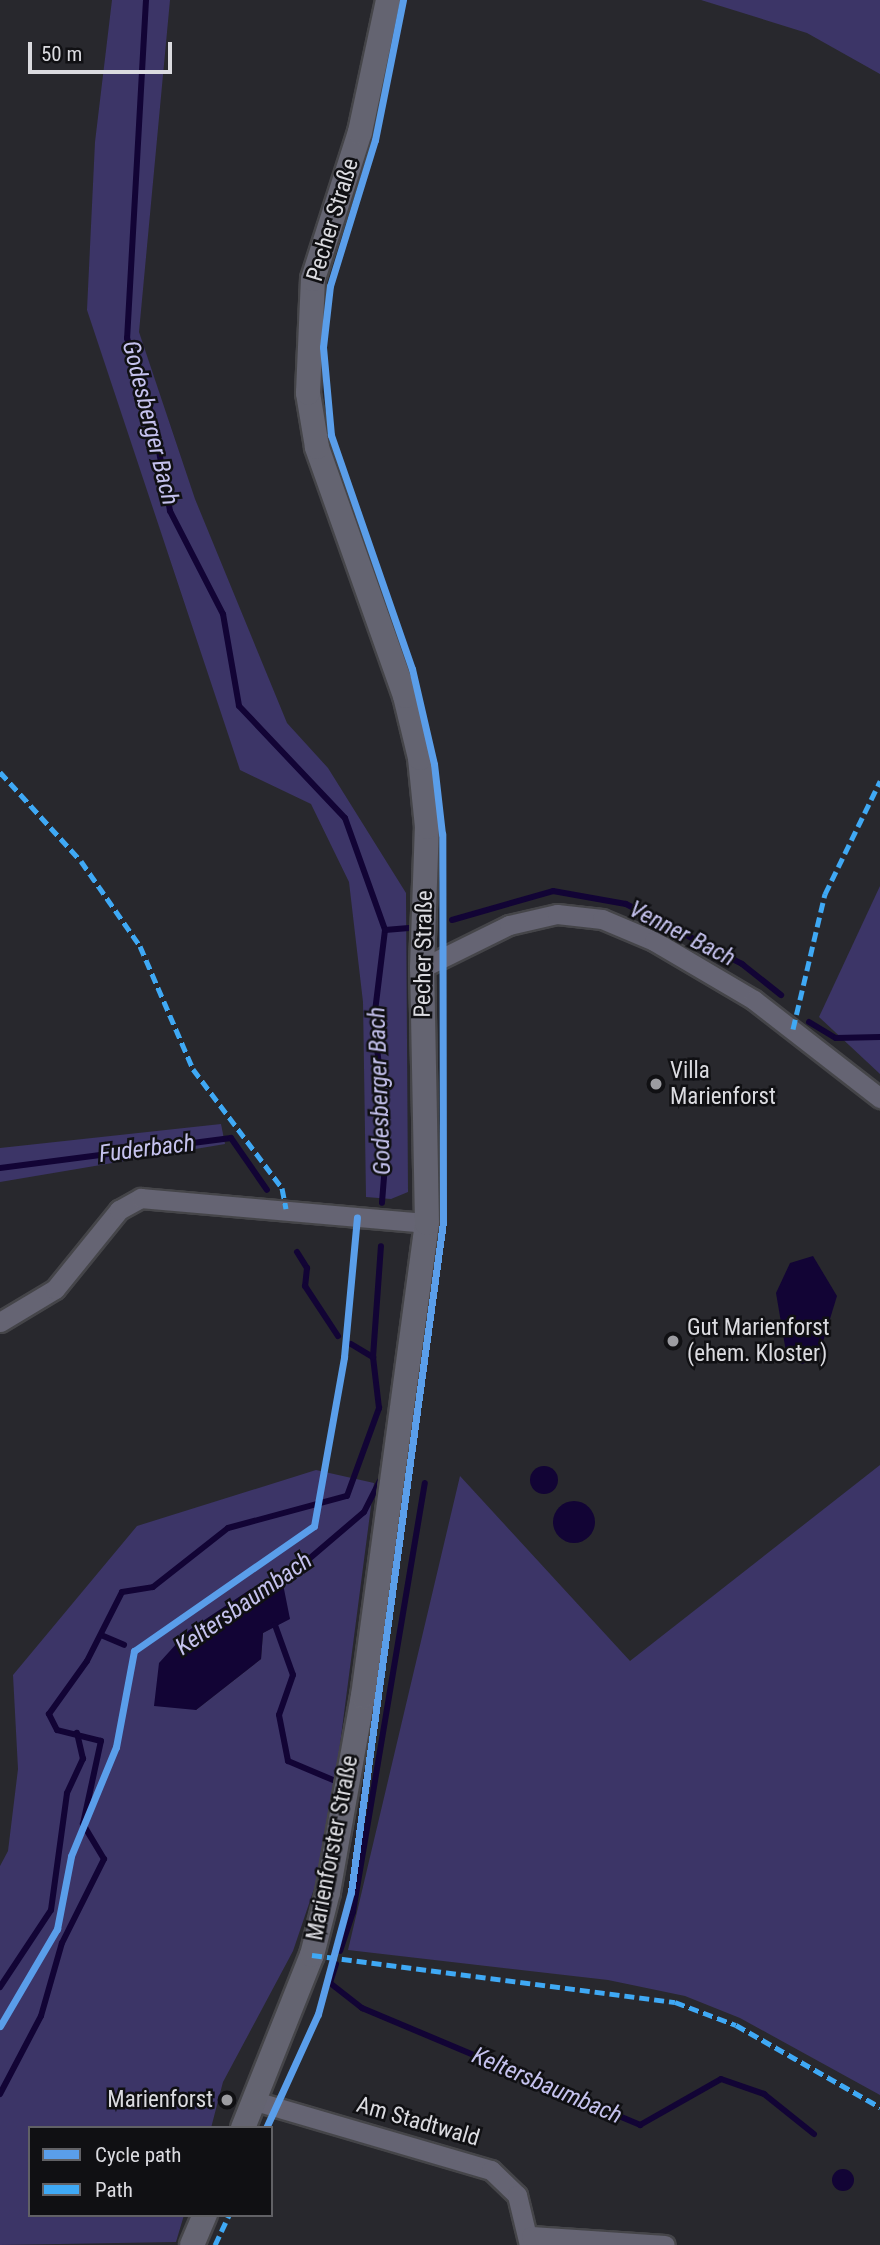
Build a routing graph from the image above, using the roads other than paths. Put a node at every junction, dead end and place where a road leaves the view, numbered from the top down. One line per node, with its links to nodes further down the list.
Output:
1 (388, 0): 2 (main road, Pecher Straße)
2 (422, 968): 3 (street); 4 (main road, Pecher Straße)
3 (880, 1098)
4 (427, 1223): 5 (street); 6 (main road, Marienforster Straße)
5 (0, 1322)
6 (255, 2101): 7 (main road, Marienforster Straße); 9 (street, Am Stadtwald)
7 (244, 2126)
8 (204, 2217): 10 (main road)
9 (530, 2240): 11 (street, Am Stadtwald)
10 (192, 2245)
11 (665, 2245)

